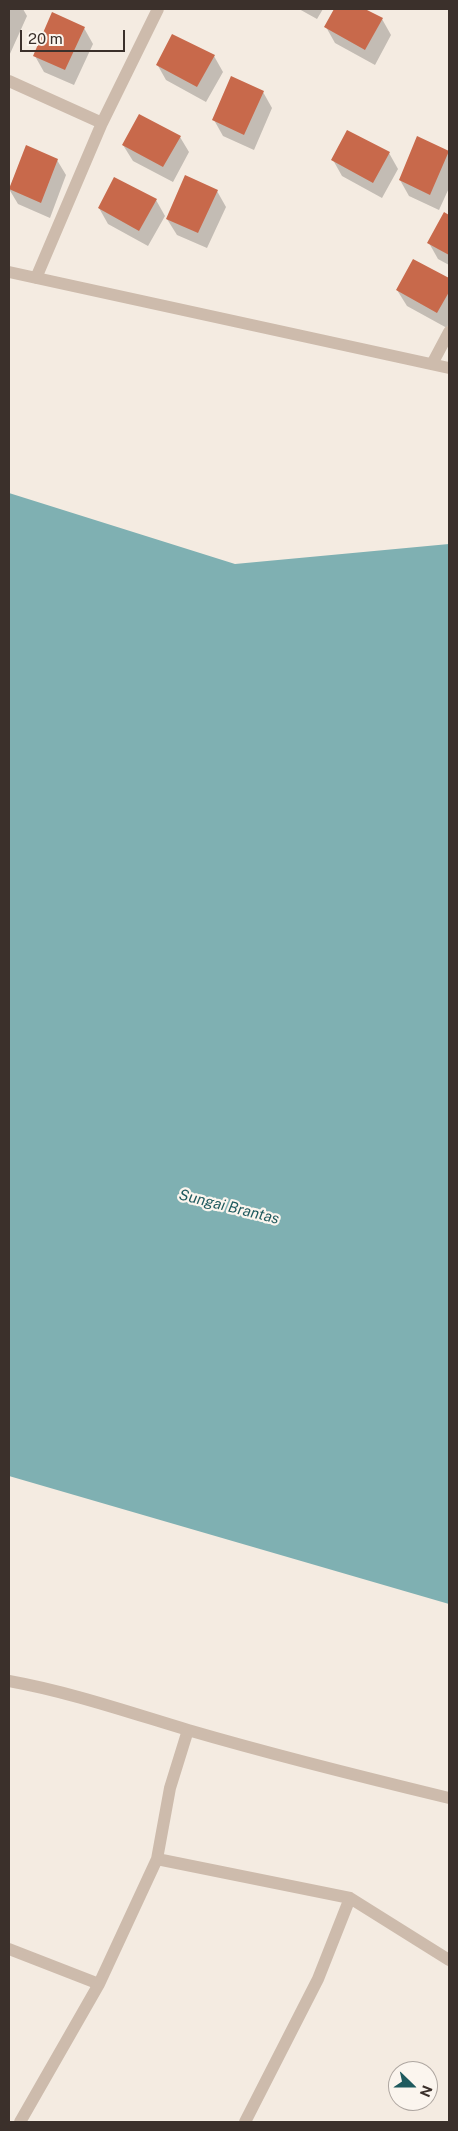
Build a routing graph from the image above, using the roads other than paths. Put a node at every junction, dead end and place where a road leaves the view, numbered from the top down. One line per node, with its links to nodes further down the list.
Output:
1 (158, 9): 3 (street)
2 (9, 81): 3 (street)
3 (102, 123): 5 (street)
4 (9, 272): 5 (street)
5 (36, 278): 7 (street)
6 (449, 332): 7 (street)
7 (432, 364): 8 (street)
8 (449, 368)
9 (9, 1681): 10 (street)
10 (188, 1730): 11 (street); 12 (street)
11 (449, 1798)
12 (157, 1859): 13 (street); 16 (street)
13 (350, 1898): 15 (street); 18 (street)
14 (9, 1949): 16 (street)
15 (449, 1960)
16 (99, 1984): 17 (street)
17 (20, 2122)
18 (245, 2122)

